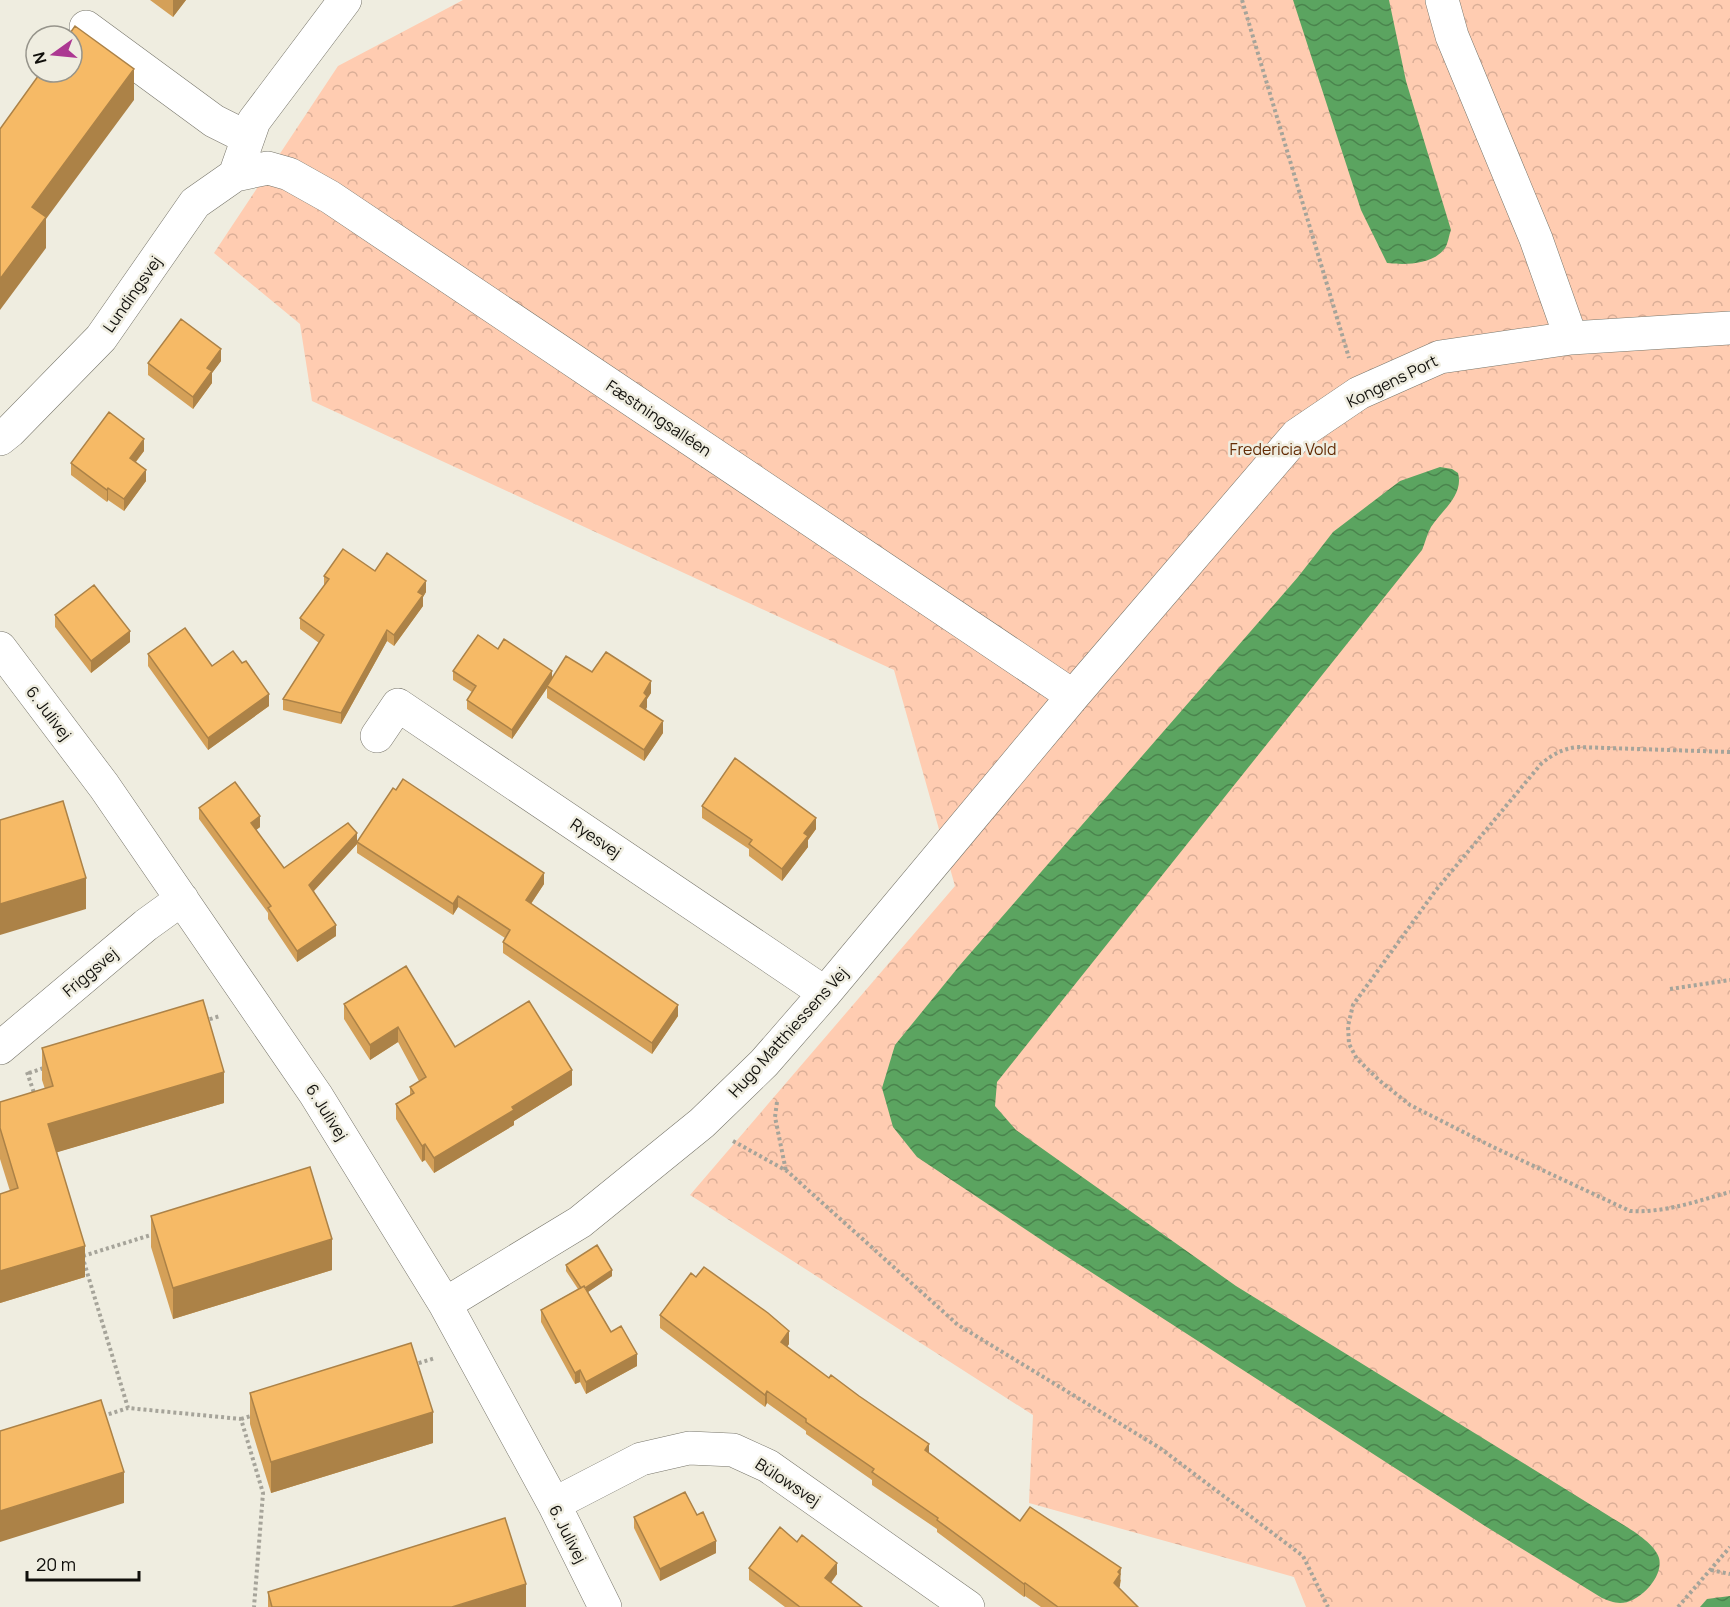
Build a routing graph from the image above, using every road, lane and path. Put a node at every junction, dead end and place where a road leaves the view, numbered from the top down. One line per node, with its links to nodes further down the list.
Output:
1 (345, 0): 5 (street)
2 (1242, 0): 9 (path)
3 (1442, 0): 8 (street)
4 (86, 27): 5 (street)
5 (248, 138): 6 (street)
6 (235, 175): 10 (street, Lundingsvej); 12 (street, Fæstningsalléen)
7 (1730, 328): 8 (street, Kongens Port)
8 (1571, 338): 9 (street, Kongens Port)
9 (1359, 393): 12 (street, Kongens Port)
10 (0, 440)
11 (0, 648): 15 (street, 6. Julivej)
12 (1073, 696): 18 (street, Hugo Matthiessens Vej)
13 (377, 736): 18 (street, Ryesvej)
14 (1730, 752): 28 (path)
15 (182, 899): 19 (street, 6. Julivej); 21 (street, Friggsvej)
16 (1730, 980): 17 (path)
17 (1670, 989)
18 (825, 993): 22 (street, Hugo Matthiessens Vej)
19 (255, 1006): 20 (path); 32 (street, 6. Julivej)
20 (198, 1023)
21 (5, 1044): 24 (path)
22 (764, 1063): 26 (street, Hugo Matthiessens Vej); 27 (path)
23 (51, 1067): 24 (path)
24 (28, 1073): 25 (path)
25 (38, 1106)
26 (702, 1124): 27 (path); 32 (street, Hugo Matthiessens Vej)
27 (787, 1172): 46 (path)
28 (1730, 1192)
29 (161, 1231): 31 (path)
30 (80, 1245): 31 (path)
31 (83, 1256): 35 (path)
32 (445, 1304): 33 (street, 6. Julivej)
33 (469, 1348): 34 (path); 39 (street, 6. Julivej)
34 (412, 1366)
35 (128, 1408): 37 (path); 38 (path)
36 (264, 1412): 38 (path)
37 (96, 1418)
38 (241, 1419): 43 (path)
39 (554, 1504): 44 (street, 6. Julivej); 45 (street, Bülowsvej)
40 (1730, 1547): 41 (path)
41 (1711, 1570): 42 (path); 47 (path)
42 (1730, 1574)
43 (254, 1607)
44 (605, 1607)
45 (968, 1607)
46 (1328, 1607)
47 (1678, 1607)

